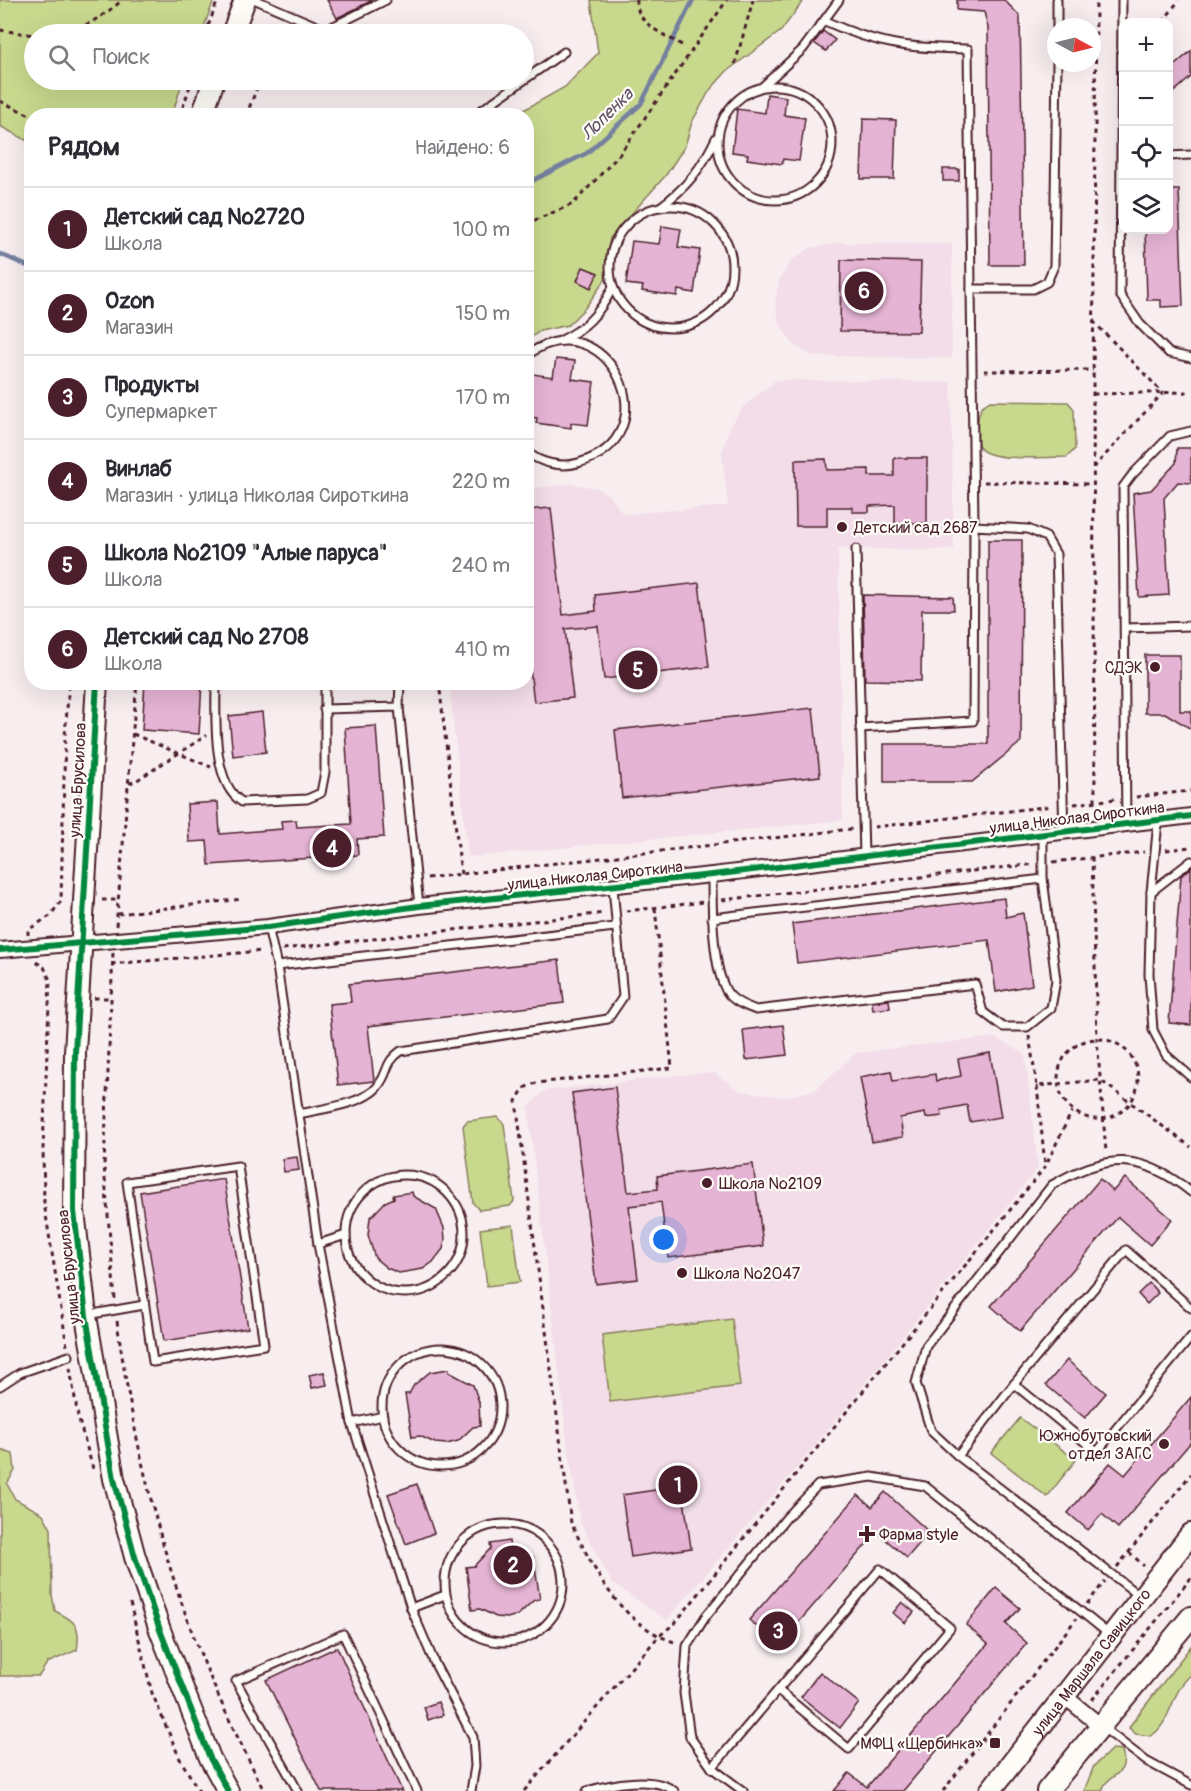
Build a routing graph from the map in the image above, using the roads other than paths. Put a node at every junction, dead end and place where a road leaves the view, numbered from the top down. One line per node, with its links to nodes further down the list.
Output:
1 (245, 0): 9 (street)
2 (256, 0): 10 (lane)
3 (386, 0): 11 (lane)
4 (839, 0): 8 (lane)
5 (1058, 0): 7 (lane)
6 (1122, 0): 20 (lane)
7 (1057, 18)
8 (825, 21): 15 (lane); 27 (lane)
9 (236, 24)
10 (312, 24)
11 (338, 24)
12 (564, 52): 14 (lane)
13 (1057, 72): 27 (lane)
14 (534, 73)
15 (763, 86): 21 (lane); 21 (lane)
16 (211, 90): 18 (street)
17 (510, 90): 19 (lane)
18 (205, 108)
19 (484, 108)
20 (1122, 126)
21 (717, 136): 25 (lane)
22 (1191, 155): 23 (lane)
23 (1173, 156)
24 (1122, 180): 30 (lane)
25 (659, 207): 26 (lane); 26 (lane)
26 (612, 289): 28 (lane)
27 (971, 289): 33 (lane)
28 (560, 341): 29 (lane); 32 (lane)
29 (534, 350)
30 (1191, 358)
31 (1191, 431): 36 (lane)
32 (534, 455)
33 (974, 526): 43 (lane); 47 (lane)
34 (856, 549): 43 (lane)
35 (1191, 626): 36 (lane)
36 (1125, 628): 46 (lane)
37 (97, 690): 59 (street, улица Брусилова)
38 (216, 690): 42 (lane)
39 (325, 690): 42 (lane)
40 (400, 690): 41 (lane)
41 (399, 706): 42 (lane); 55 (lane)
42 (324, 709)
43 (860, 728): 49 (lane)
44 (1191, 816): 45 (street, улица Николая Сироткина)
45 (1158, 822): 46 (street, улица Николая Сироткина); 54 (lane)
46 (1126, 825): 47 (street, улица Николая Сироткина)
47 (1064, 833): 48 (street, улица Николая Сироткина)
48 (1043, 835): 49 (street, улица Николая Сироткина); 52 (lane)
49 (864, 856): 51 (street, улица Николая Сироткина)
50 (1191, 861): 54 (lane)
51 (712, 875): 53 (street, улица Николая Сироткина); 56 (lane)
52 (1043, 879): 56 (lane); 56 (lane)
53 (614, 887): 55 (street, улица Николая Сироткина); 58 (lane)
54 (1151, 892): 62 (lane)
55 (419, 906): 57 (street, улица Николая Сироткина)
56 (712, 918)
57 (268, 927): 59 (street, улица Николая Сироткина); 61 (lane)
58 (615, 927): 61 (lane); 63 (lane)
59 (81, 944): 60 (street, улица Николая Сироткина); 69 (street, улица Брусилова)
60 (0, 950)
61 (277, 966): 63 (lane)
62 (1191, 1077)
63 (298, 1114): 66 (lane)
64 (1191, 1192): 76 (lane)
65 (346, 1235): 65 (lane); 66 (lane)
66 (318, 1244): 75 (lane)
67 (144, 1305): 67 (lane); 69 (lane)
68 (1191, 1308): 72 (lane)
69 (86, 1316): 88 (street, улица Брусилова)
70 (1191, 1337): 72 (lane)
71 (69, 1356): 73 (lane)
72 (1014, 1384): 76 (lane)
73 (0, 1386)
74 (383, 1416): 74 (lane); 75 (lane)
75 (352, 1424): 80 (lane)
76 (958, 1456): 79 (lane)
77 (1191, 1534): 79 (street, улица Маршала Савицкого)
78 (445, 1595): 78 (lane); 80 (lane)
79 (1141, 1597): 82 (street, улица Маршала Савицкого)
80 (411, 1608): 91 (lane)
81 (1191, 1617): 85 (street)
82 (1110, 1635): 84 (street, улица Маршала Савицкого); 86 (lane)
83 (778, 1690): 83 (lane); 86 (lane)
84 (1063, 1695): 85 (street); 95 (street, улица Маршала Савицкого)
85 (1102, 1727): 87 (lane); 96 (street)
86 (712, 1768): 94 (lane)
87 (1191, 1785)
88 (228, 1791)
89 (298, 1791): 90 (lane)
90 (417, 1791)
91 (471, 1791)
92 (587, 1791): 93 (lane)
93 (674, 1791)
94 (743, 1791)
95 (990, 1791)
96 (1047, 1791)

